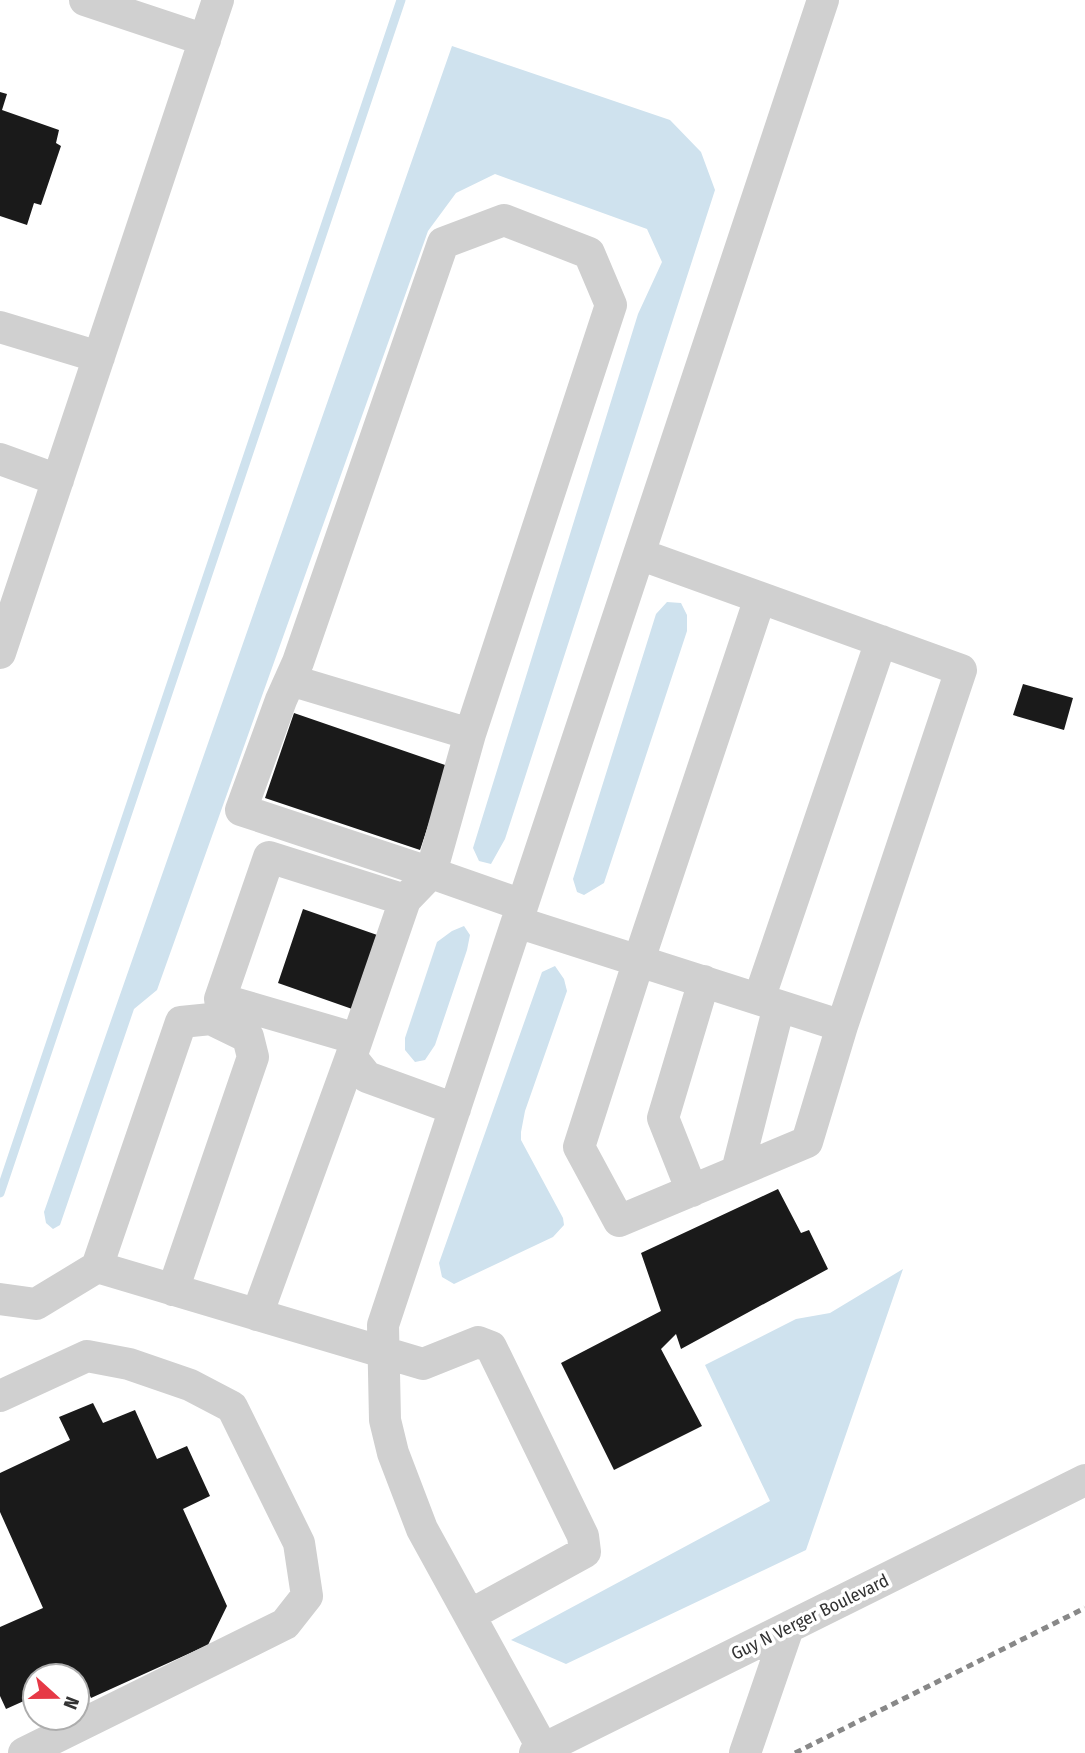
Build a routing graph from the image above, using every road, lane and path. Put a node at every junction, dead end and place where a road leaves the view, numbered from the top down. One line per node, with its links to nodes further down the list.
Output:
1 (85, 0): 4 (street)
2 (218, 0): 4 (street)
3 (822, 0): 9 (street)
4 (205, 40): 6 (street)
5 (0, 327): 6 (street)
6 (99, 357): 8 (street)
7 (0, 459): 8 (street)
8 (58, 480): 12 (street)
9 (639, 554): 10 (street); 17 (street)
10 (760, 598): 11 (street); 18 (street)
11 (881, 641): 20 (street); 21 (street)
12 (0, 653)
13 (290, 680): 14 (street); 14 (street); 15 (street)
14 (470, 734): 15 (street)
15 (431, 873): 16 (street); 17 (street)
16 (405, 900): 22 (street); 22 (street)
17 (520, 913): 18 (street); 23 (street)
18 (639, 961): 19 (street); 25 (street)
19 (704, 981): 20 (street); 25 (street)
20 (769, 1003): 21 (street); 24 (street)
21 (842, 1026): 24 (street)
22 (354, 1048): 23 (street); 29 (street)
23 (455, 1109): 30 (street)
24 (737, 1171): 25 (street)
25 (692, 1191)
26 (97, 1267): 27 (street); 27 (street); 28 (street)
27 (173, 1290): 29 (street)
28 (0, 1299)
29 (257, 1315): 30 (street)
30 (383, 1352): 33 (street); 33 (street)
31 (0, 1396): 36 (street)
32 (1085, 1480): 34 (street, Guy N Verger Boulevard)
33 (470, 1615): 35 (street)
34 (788, 1628): 35 (street, Guy N Verger Boulevard); 37 (street)
35 (539, 1751)
36 (24, 1753)
37 (745, 1753)

